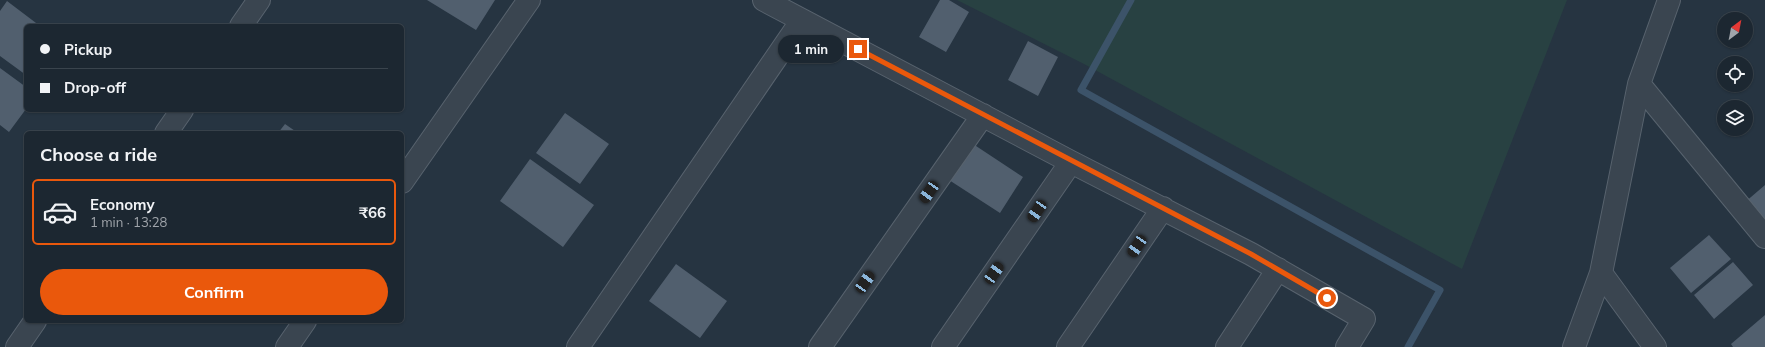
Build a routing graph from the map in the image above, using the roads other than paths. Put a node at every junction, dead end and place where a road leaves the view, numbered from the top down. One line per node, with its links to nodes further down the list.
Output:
1 (259, 0): 6 (street)
2 (529, 0): 12 (street)
3 (764, 0): 5 (street)
4 (1669, 0): 7 (street)
5 (802, 20): 9 (street); 21 (street)
6 (242, 24)
7 (1639, 84): 14 (street); 16 (street)
8 (181, 112): 10 (street)
9 (983, 115): 11 (street); 22 (street)
10 (167, 131)
11 (1071, 162): 13 (street); 23 (street)
12 (404, 179)
13 (1163, 208): 15 (street); 24 (street)
14 (1765, 237)
15 (1278, 269): 25 (street); 26 (street)
16 (1601, 273): 27 (street); 28 (street)
17 (34, 323): 19 (street)
18 (304, 323): 20 (street)
19 (17, 347)
20 (287, 347)
21 (578, 347)
22 (820, 347)
23 (943, 347)
24 (1068, 347)
25 (1227, 347)
26 (1347, 347)
27 (1574, 347)
28 (1655, 347)

